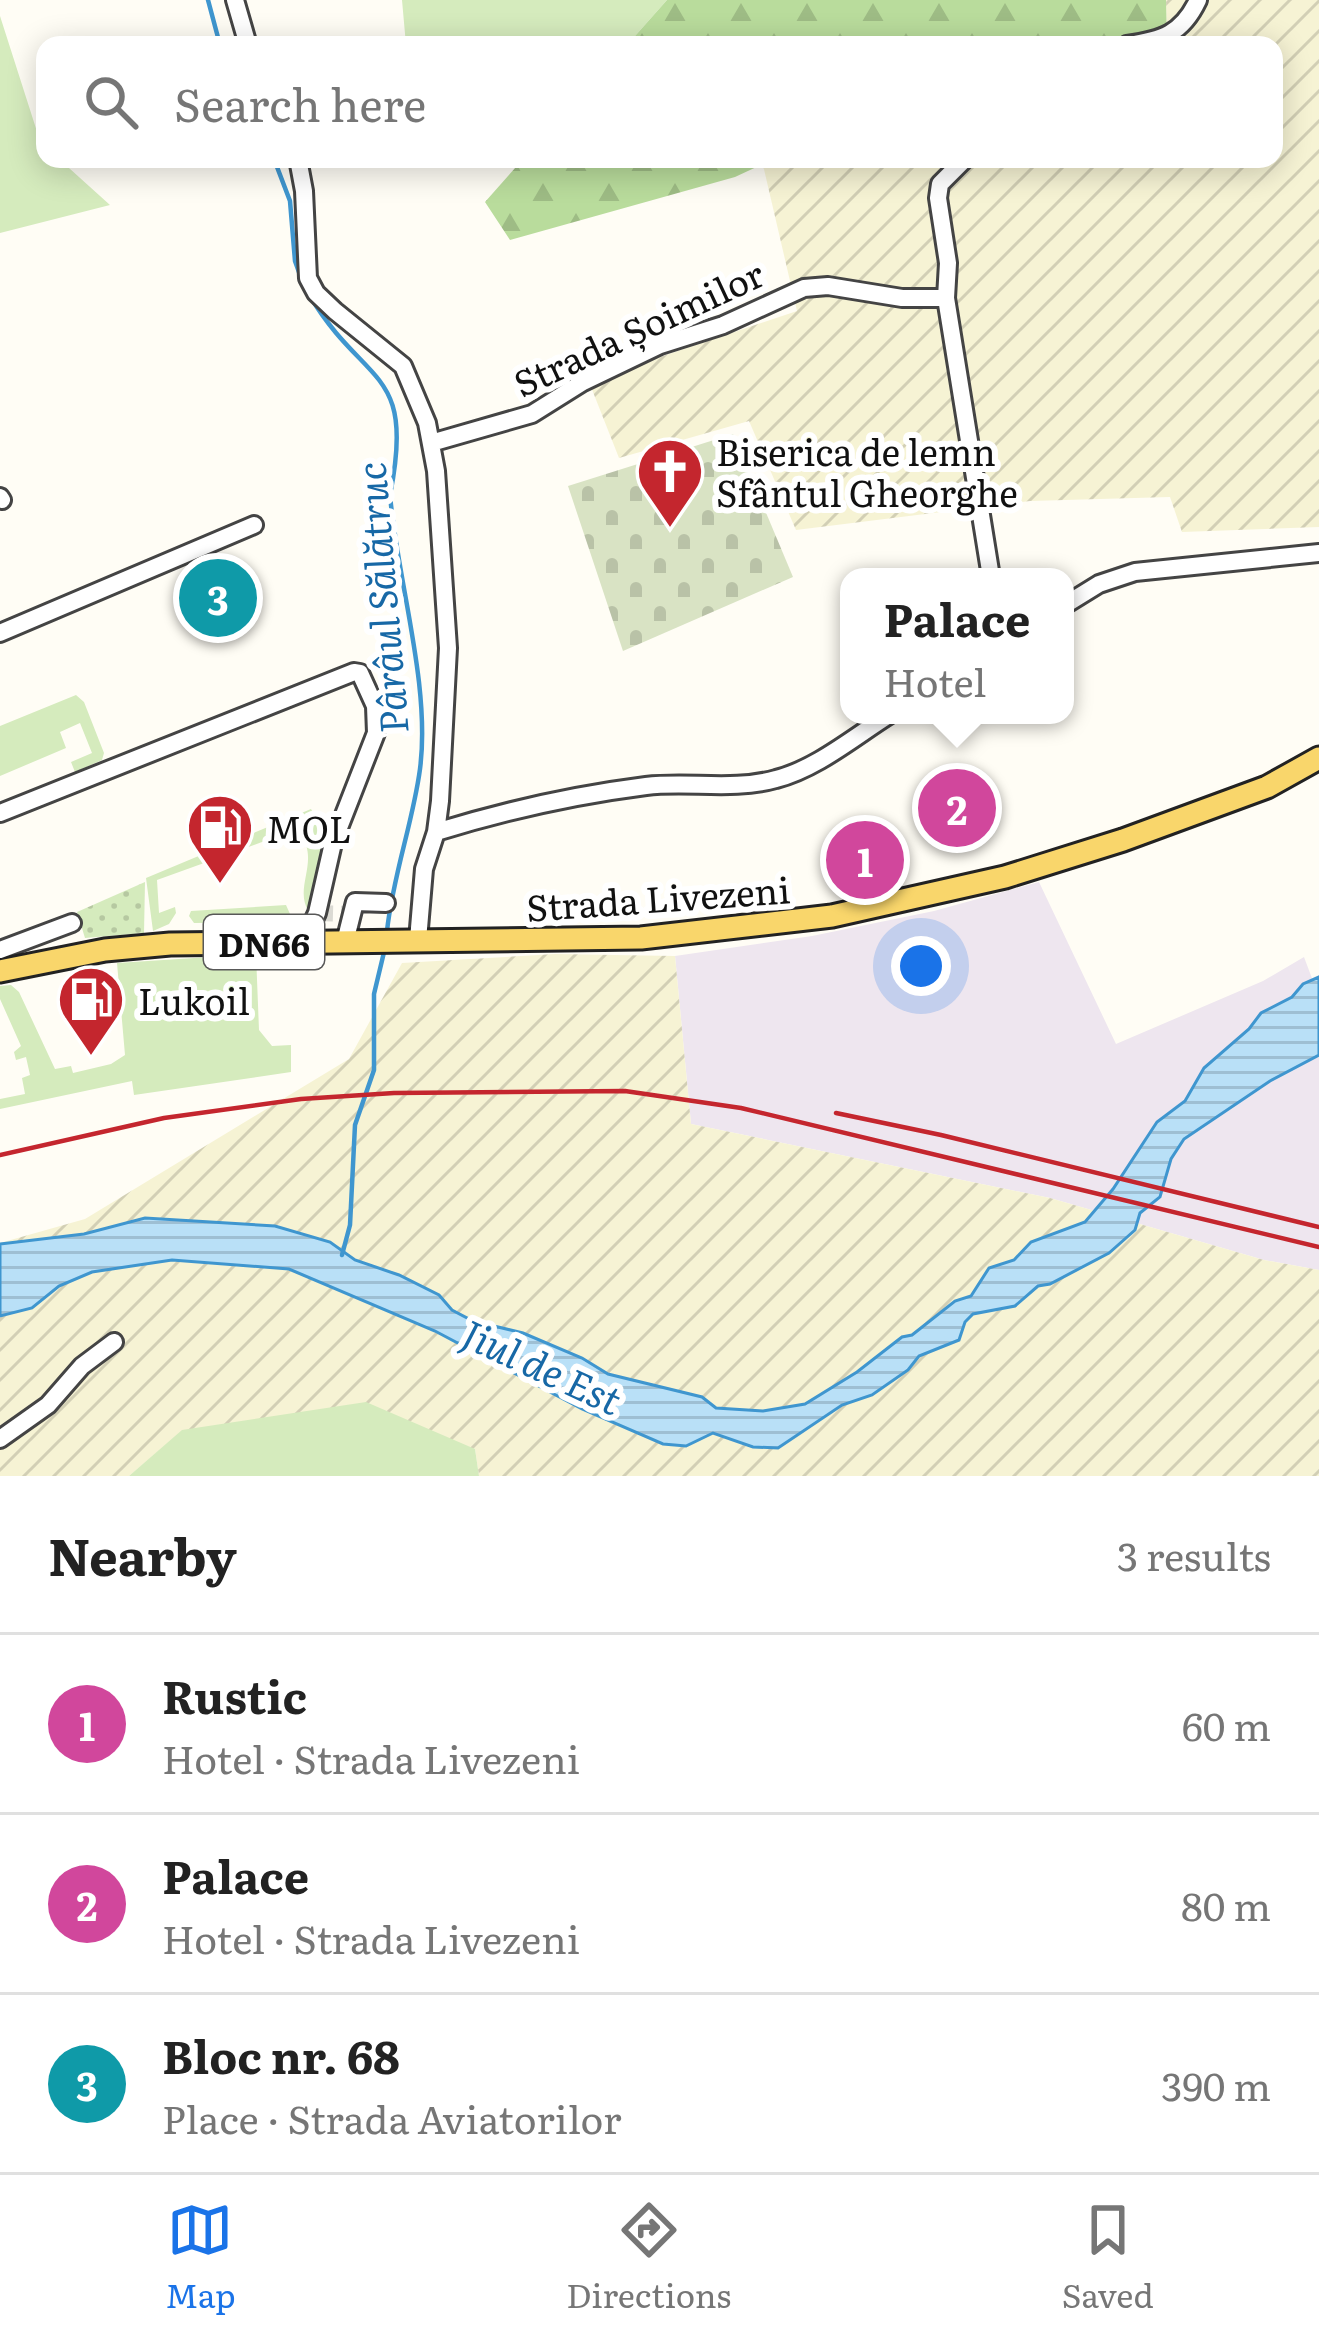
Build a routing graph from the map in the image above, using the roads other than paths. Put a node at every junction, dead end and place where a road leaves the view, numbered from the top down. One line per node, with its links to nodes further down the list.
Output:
1 (235, 0): 3 (street)
2 (1198, 0): 4 (street)
3 (245, 36)
4 (1168, 36)
5 (300, 168): 8 (street)
6 (956, 168): 7 (street)
7 (946, 298): 8 (street, Strada Șoimilor); 11 (street)
8 (431, 443): 17 (street)
9 (254, 525): 13 (street)
10 (1319, 553): 12 (street)
11 (991, 568)
12 (1074, 599)
13 (0, 633)
14 (875, 724): 17 (street)
15 (1319, 758): 21 (main road, Strada Livezeni / DN66)
16 (0, 813): 20 (street)
17 (436, 832): 21 (street)
18 (386, 904): 22 (street)
19 (72, 923): 23 (street)
20 (304, 941): 22 (main road, DN66); 24 (main road, DN66)
21 (413, 941): 22 (main road, DN66)
22 (351, 942)
23 (0, 950)
24 (0, 971)
25 (113, 1342): 26 (street)
26 (0, 1439)

